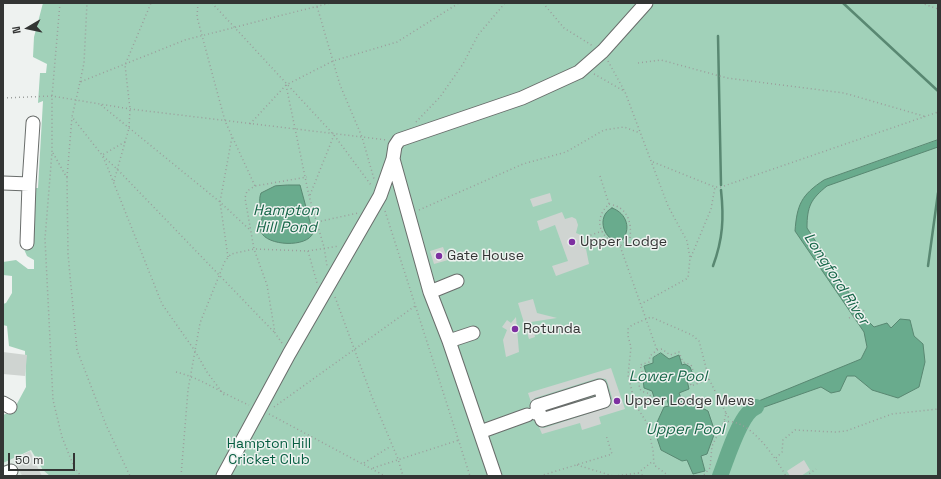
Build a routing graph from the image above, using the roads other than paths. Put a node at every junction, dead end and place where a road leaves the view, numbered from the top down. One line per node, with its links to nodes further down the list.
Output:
1 (646, 3): 3 (lane)
2 (33, 123): 5 (lane)
3 (393, 159): 8 (lane); 13 (lane)
4 (3, 183): 5 (lane)
5 (29, 184): 6 (lane)
6 (27, 243)
7 (457, 281): 8 (lane)
8 (430, 292): 10 (lane)
9 (473, 333): 10 (lane)
10 (449, 341): 12 (lane)
11 (534, 413): 12 (lane)
12 (480, 432): 14 (lane)
13 (223, 476)
14 (495, 476)

